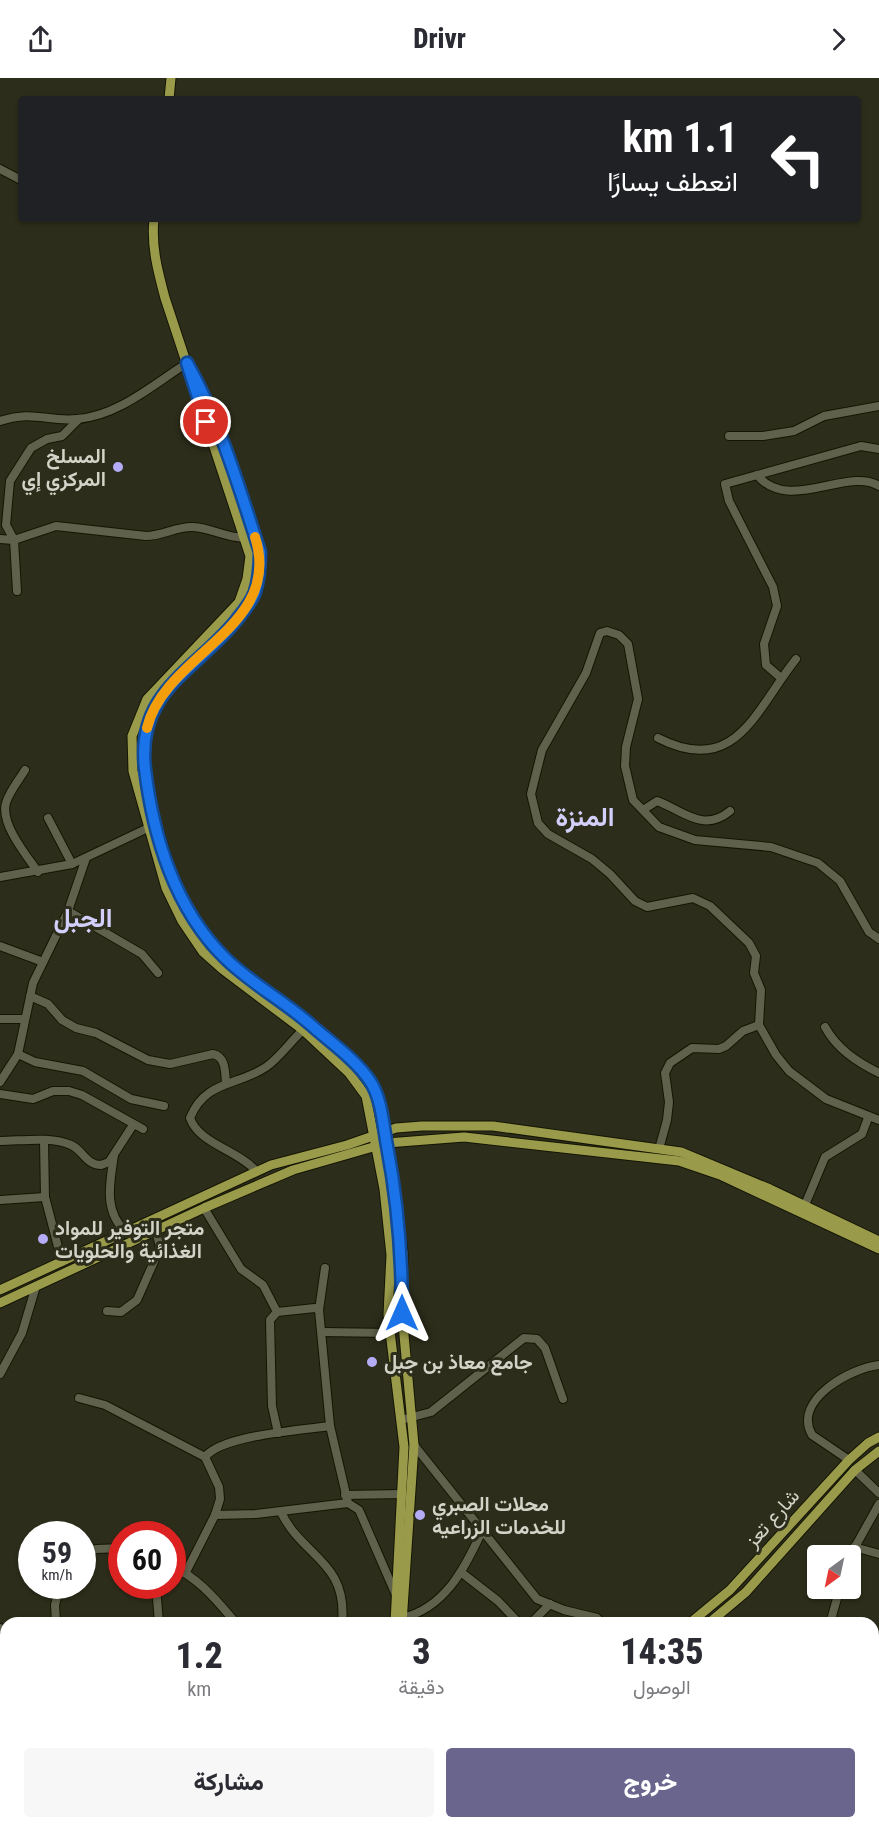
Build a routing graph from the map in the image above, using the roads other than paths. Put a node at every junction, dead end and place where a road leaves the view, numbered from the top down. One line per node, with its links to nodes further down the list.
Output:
1 (171, 78): 2 (main road)
2 (169, 96)
3 (0, 169): 4 (street)
4 (18, 178)
5 (154, 222): 6 (main road)
6 (187, 363): 8 (street); 13 (main road)
7 (879, 406): 10 (street)
8 (79, 419): 9 (street); 17 (street)
9 (0, 421)
10 (729, 436)
11 (879, 449): 12 (street)
12 (757, 475): 14 (street); 20 (street)
13 (230, 479): 15 (main road); 52 (main road)
14 (879, 486)
15 (244, 537): 17 (street); 26 (main road)
16 (0, 539): 17 (street)
17 (14, 540): 18 (street)
18 (17, 591)
19 (796, 659): 20 (street)
20 (781, 678): 21 (street)
21 (658, 738)
22 (25, 770): 29 (street)
23 (643, 810): 24 (street); 32 (street); 39 (street)
24 (730, 811)
25 (48, 818): 28 (street)
26 (148, 828): 27 (street); 41 (main road)
27 (86, 858): 28 (street); 31 (street)
28 (72, 864): 29 (street)
29 (38, 872): 30 (street)
30 (0, 877)
31 (68, 911): 34 (street); 35 (street)
32 (879, 939)
33 (0, 946): 34 (street)
34 (43, 962): 36 (street)
35 (158, 973)
36 (30, 996): 38 (street); 45 (street)
37 (0, 1019): 38 (street)
38 (25, 1019): 42 (street)
39 (759, 1025): 48 (street); 59 (street)
40 (825, 1027): 43 (street)
41 (303, 1030): 45 (street); 53 (main road)
42 (18, 1054): 44 (street); 47 (street)
43 (879, 1073)
44 (0, 1082)
45 (226, 1083): 62 (street)
46 (0, 1094): 50 (street)
47 (164, 1106)
48 (868, 1118): 49 (street); 66 (street)
49 (879, 1120)
50 (133, 1125): 51 (street); 60 (street)
51 (143, 1129)
52 (385, 1131): 53 (main road); 56 (main road); 57 (main road)
53 (375, 1135): 58 (main road); 61 (main road)
54 (0, 1141): 55 (street)
55 (44, 1141): 60 (street); 64 (street)
56 (387, 1143): 57 (main road); 58 (main road); 88 (main road)
57 (575, 1143): 59 (main road); 71 (main road)
58 (376, 1146): 63 (main road); 83 (main road)
59 (658, 1149): 66 (main road)
60 (115, 1151): 69 (street)
61 (271, 1165): 62 (main road); 63 (main road)
62 (256, 1171): 69 (main road)
63 (275, 1176): 67 (main road)
64 (45, 1197): 65 (street); 72 (street)
65 (0, 1200)
66 (804, 1205): 70 (main road)
67 (204, 1208): 68 (main road); 81 (street)
68 (156, 1230): 75 (main road); 80 (street)
69 (126, 1232): 72 (main road)
70 (879, 1240)
71 (879, 1249)
72 (62, 1262): 74 (main road)
73 (325, 1268): 79 (street)
74 (20, 1281): 76 (main road); 77 (main road)
75 (36, 1286): 77 (main road); 85 (street)
76 (0, 1290)
77 (26, 1291): 78 (main road)
78 (0, 1303)
79 (319, 1310): 81 (street); 82 (street)
80 (107, 1311)
81 (277, 1312): 91 (street)
82 (322, 1332): 83 (street); 90 (street)
83 (390, 1333): 89 (main road)
84 (879, 1365): 96 (street)
85 (0, 1374)
86 (79, 1398): 95 (street)
87 (563, 1399): 88 (street)
88 (412, 1419): 89 (street); 93 (main road)
89 (401, 1420): 99 (main road)
90 (330, 1426): 91 (street); 100 (street)
91 (278, 1433): 95 (street)
92 (879, 1437): 96 (main road, شارع تعز)
93 (414, 1445): 104 (street); 121 (main road)
94 (879, 1451): 97 (main road, شارع تعز)
95 (205, 1457): 103 (street)
96 (849, 1460): 115 (main road, شارع تعز)
97 (855, 1470): 98 (street); 128 (main road, شارع تعز)
98 (879, 1492)
99 (402, 1494): 100 (street); 110 (main road)
100 (347, 1499): 102 (street); 110 (street)
101 (879, 1504): 105 (street)
102 (281, 1512): 103 (street); 119 (street)
103 (215, 1515): 108 (street)
104 (482, 1531): 109 (street); 114 (street)
105 (855, 1545)
106 (861, 1549): 107 (street)
107 (879, 1554)
108 (186, 1572): 118 (street)
109 (462, 1573): 122 (street); 123 (street)
110 (396, 1596): 120 (main road)
111 (57, 1599): 116 (street)
112 (157, 1599): 117 (street)
113 (837, 1599): 129 (street)
114 (550, 1604): 124 (street); 125 (street)
115 (705, 1611): 126 (main road, شارع تعز); 127 (street)
116 (56, 1617)
117 (159, 1617)
118 (232, 1617)
119 (343, 1617)
120 (399, 1617)
121 (400, 1617)
122 (410, 1617)
123 (513, 1617)
124 (537, 1617)
125 (594, 1617)
126 (698, 1617)
127 (708, 1617)
128 (717, 1617)
129 (832, 1617)

